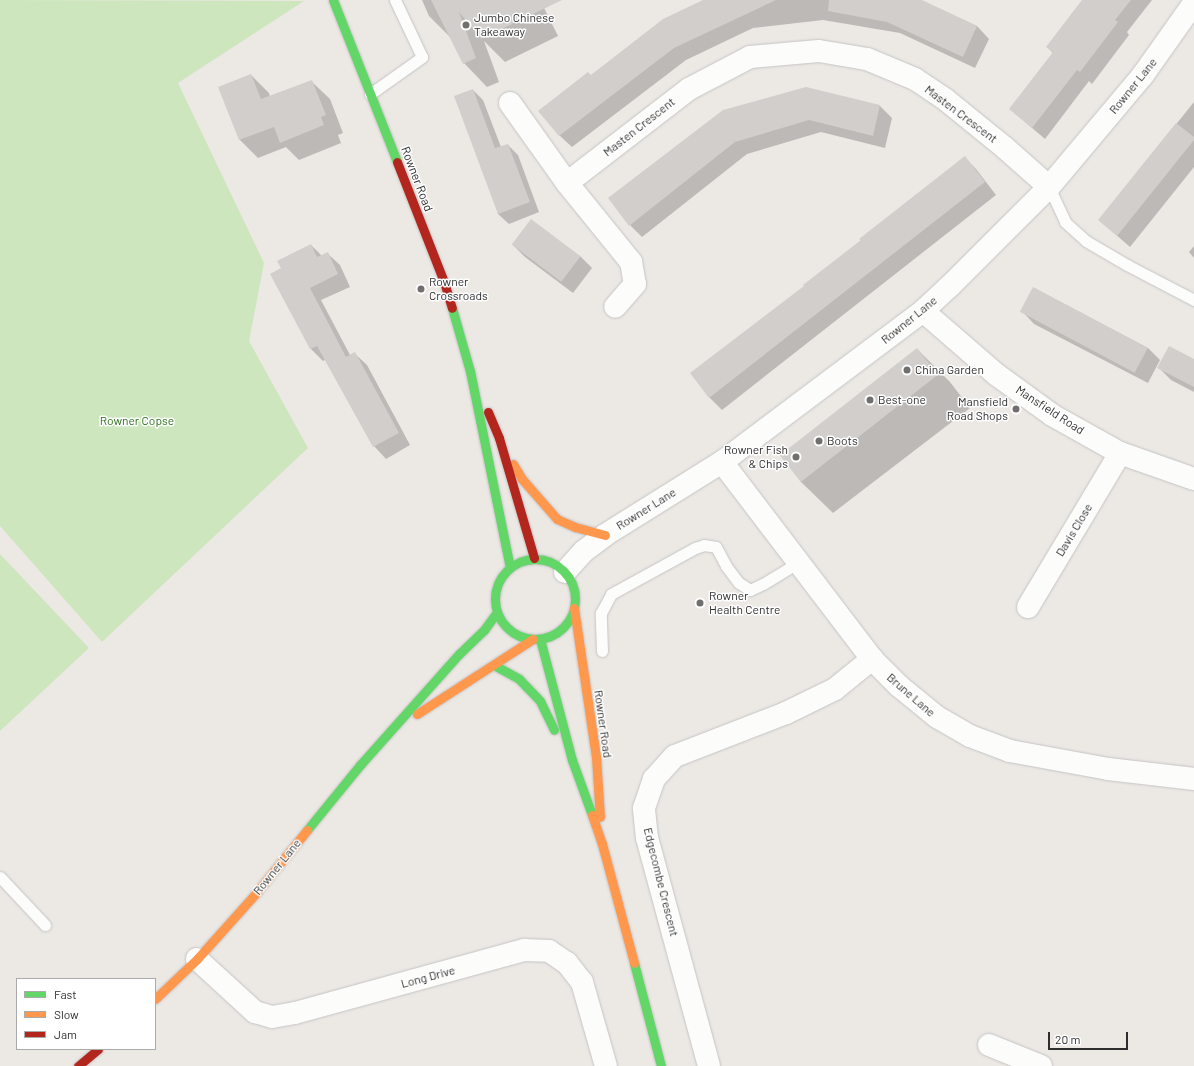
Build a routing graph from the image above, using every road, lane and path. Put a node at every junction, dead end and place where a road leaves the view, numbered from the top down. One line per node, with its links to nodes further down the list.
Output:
1 (333, 0): 4 (main road, Rowner Road)
2 (395, 0): 4 (lane)
3 (1194, 3): 7 (street, Rowner Lane)
4 (370, 94): 11 (main road, Rowner Road)
5 (510, 103): 6 (street)
6 (567, 183): 7 (street, Masten Crescent); 9 (street)
7 (1049, 187): 8 (lane); 10 (street, Rowner Lane)
8 (1194, 300)
9 (616, 308)
10 (923, 311): 13 (street, Mansfield Road); 14 (street, Rowner Lane)
11 (470, 371): 12 (main road, Rowner Road); 19 (main road, Rowner Road)
12 (499, 438): 16 (main road); 17 (main road, Rowner Road)
13 (1120, 453): 15 (street, Mansfield Road); 21 (street, Davis Close)
14 (722, 462): 16 (street, Rowner Lane); 18 (street, Brune Lane)
15 (1194, 479)
16 (605, 535): 20 (street, Rowner Lane)
17 (534, 558): 19 (main road); 20 (main road)
18 (799, 562): 25 (lane); 26 (street, Brune Lane)
19 (510, 567): 23 (main road)
20 (565, 572): 22 (main road)
21 (1028, 607)
22 (574, 608): 24 (main road); 31 (main road, Rowner Road)
23 (497, 612): 24 (main road); 28 (main road, Rowner Lane)
24 (536, 639): 27 (main road, Rowner Lane); 29 (main road, Rowner Road)
25 (602, 651)
26 (872, 659): 30 (street, Brune Lane); 41 (street, Edgecombe Crescent)
27 (494, 665): 28 (main road, Rowner Lane); 29 (main road)
28 (392, 730): 34 (main road, Rowner Lane)
29 (572, 760): 31 (main road, Rowner Road)
30 (1194, 779)
31 (602, 844): 40 (main road, Rowner Road)
32 (0, 877): 33 (lane)
33 (45, 925)
34 (197, 959): 35 (main road, Rowner Lane); 39 (street, Long Drive)
35 (156, 998)
36 (989, 1045): 42 (street)
37 (97, 1050): 38 (main road)
38 (78, 1066)
39 (606, 1066)
40 (661, 1066)
41 (709, 1066)
42 (1041, 1066)

